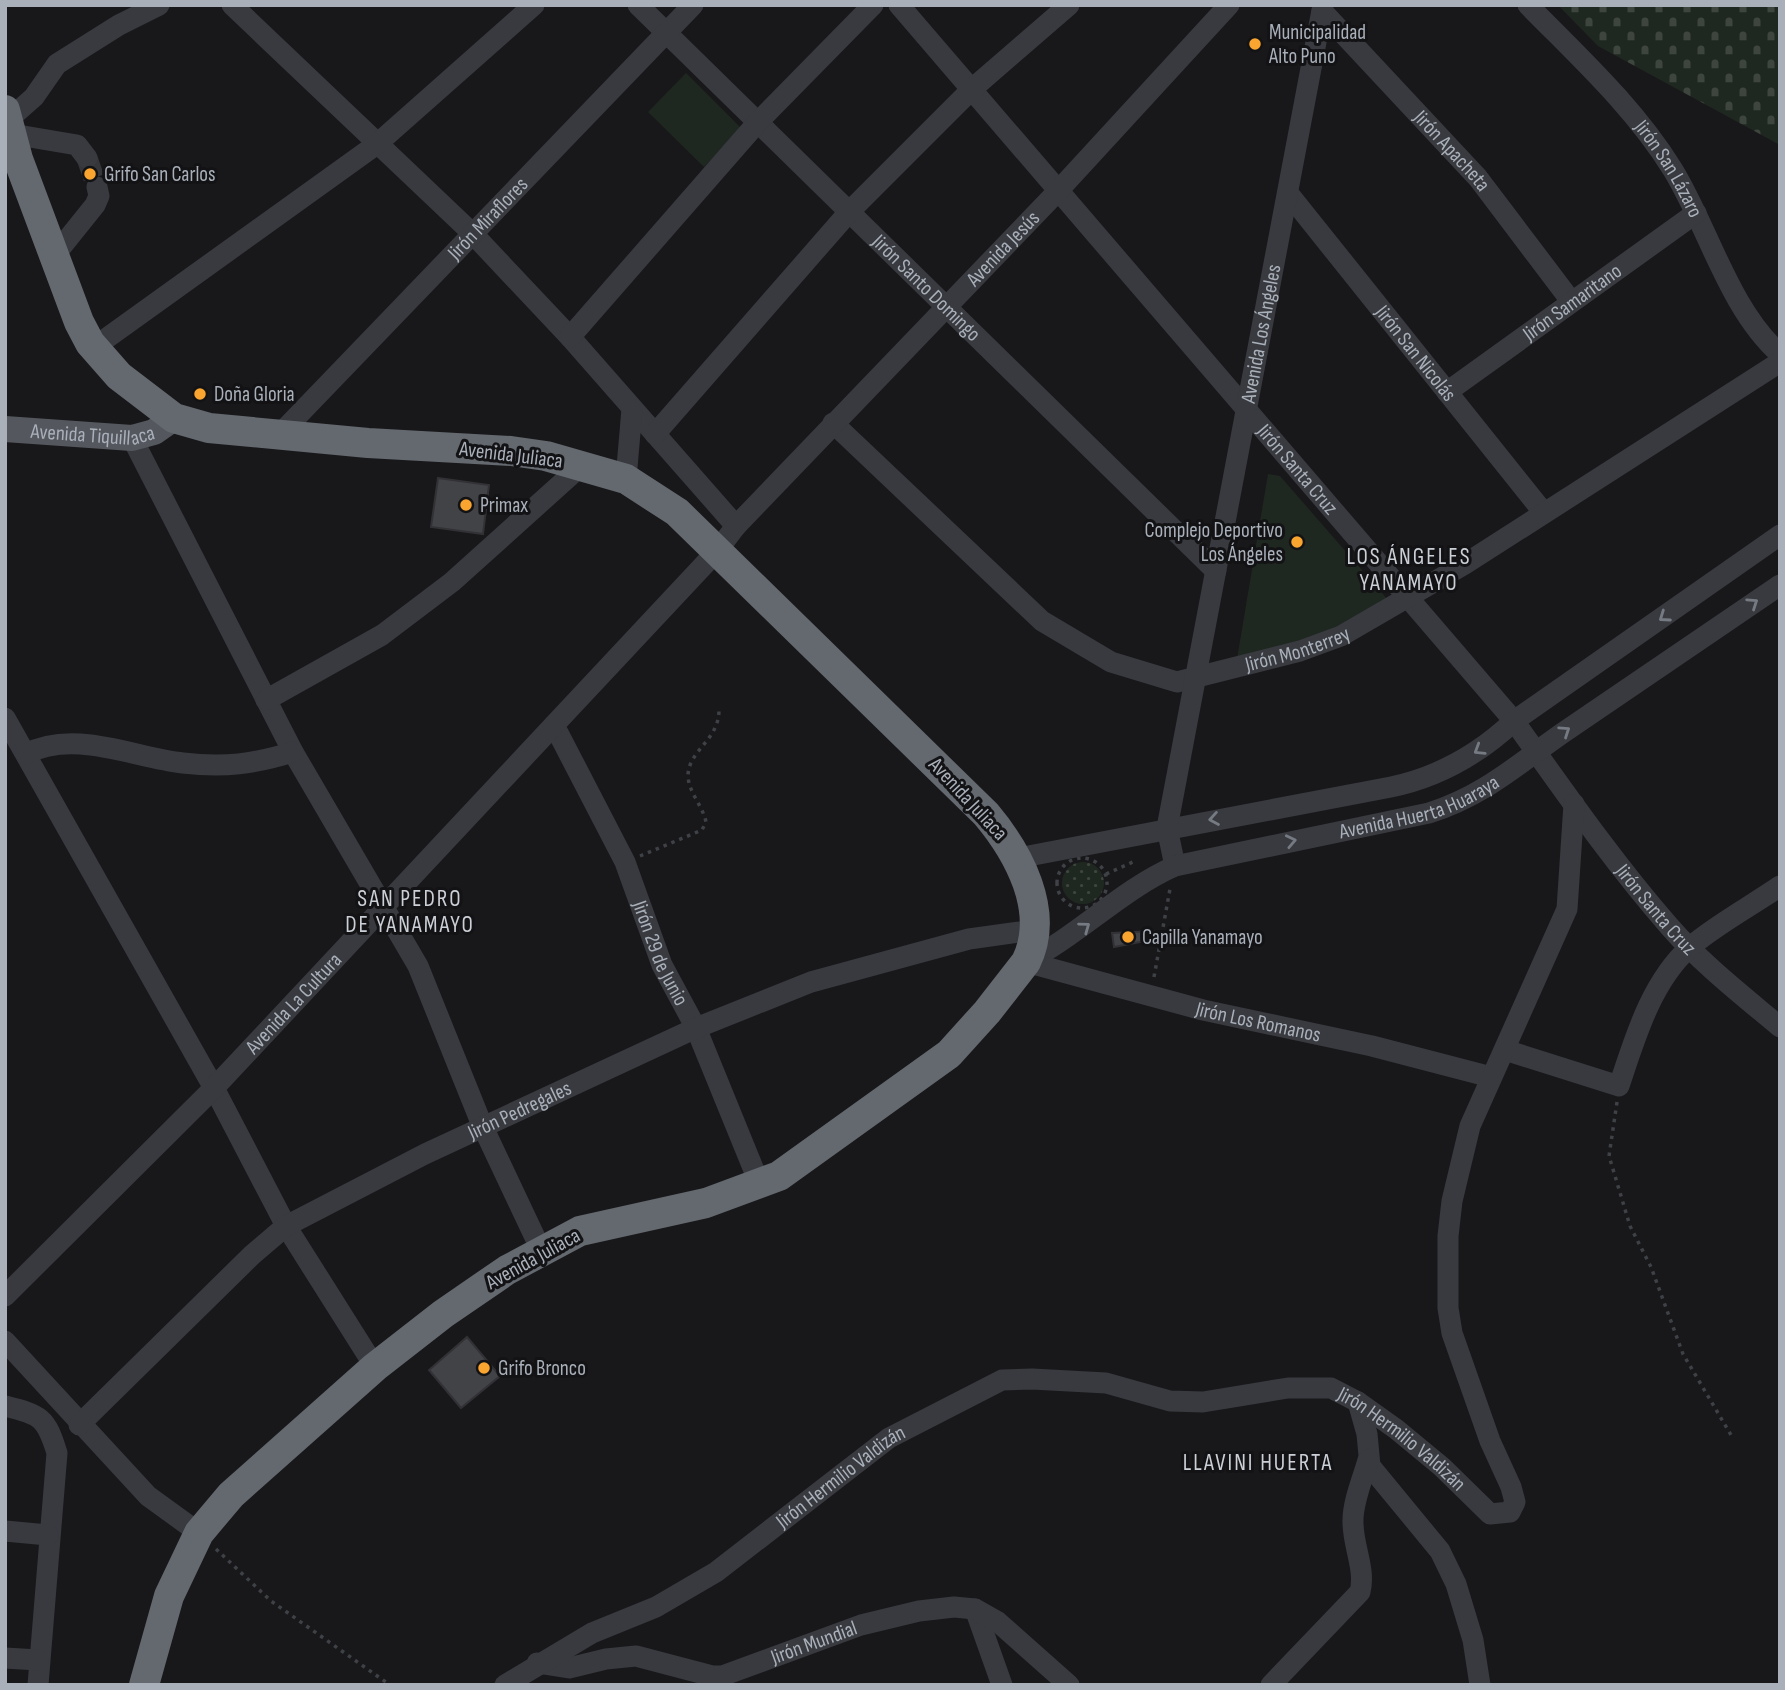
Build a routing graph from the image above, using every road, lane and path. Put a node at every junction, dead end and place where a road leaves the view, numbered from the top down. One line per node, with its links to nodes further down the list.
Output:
1 (159, 5): 15 (street)
2 (232, 5): 16 (street)
3 (534, 5): 16 (street)
4 (638, 5): 12 (street, Jirón Santo Domingo)
5 (693, 5): 12 (street, Jirón Miraflores)
6 (873, 5): 14 (street)
7 (899, 5): 13 (street, Jirón Santa Cruz)
8 (1069, 5): 13 (street)
9 (1229, 5): 19 (street, Avenida Jesús)
10 (1528, 5): 22 (street, Jirón San Lázaro)
11 (1322, 8): 20 (street, Avenida Los Ángeles); 25 (street, Jirón Apacheta)
12 (667, 34): 14 (street, Jirón Santo Domingo); 23 (street, Jirón Miraflores)
13 (972, 89): 19 (street, Jirón Santa Cruz); 21 (street)
14 (758, 122): 21 (street, Jirón Santo Domingo); 27 (street)
15 (10, 136): 17 (street); 24 (highway, Avenida Juliaca)
16 (377, 144): 23 (street); 28 (street)
17 (87, 158)
18 (97, 187): 24 (street)
19 (1057, 192): 26 (street, Avenida Jesús); 33 (street, Jirón Santa Cruz)
20 (1288, 193): 31 (street, Jirón San Nicolás); 33 (street, Avenida Los Ángeles)
21 (849, 212): 26 (street, Jirón Santo Domingo); 38 (street)
22 (1696, 213): 25 (street, Jirón Samaritano); 29 (street, Jirón San Lázaro)
23 (472, 233): 27 (street); 37 (street, Jirón Miraflores)
24 (54, 256): 28 (highway, Avenida Juliaca)
25 (1571, 301): 31 (street, Jirón Samaritano)
26 (943, 307): 35 (street, Avenida Jesús); 46 (street, Jirón Santo Domingo)
27 (570, 337): 32 (street)
28 (93, 348): 34 (highway, Avenida Juliaca)
29 (1780, 354)
30 (1780, 362): 42 (street, Jirón Monterrey)
31 (1447, 392): 42 (street, Jirón San Nicolás)
32 (632, 409): 38 (street); 41 (street)
33 (1247, 410): 46 (street, Avenida Los Ángeles); 48 (street, Jirón Santa Cruz)
34 (174, 418): 37 (highway, Avenida Juliaca); 39 (main road, Avenida Tiquillaca)
35 (833, 423): 43 (street, Avenida Jesús); 49 (street, Jirón Monterrey)
36 (5, 429): 39 (main road, Avenida Tiquillaca)
37 (281, 433): 40 (highway, Avenida Juliaca)
38 (655, 434): 43 (street)
39 (132, 438): 50 (street)
40 (582, 465): 41 (highway, Avenida Juliaca); 50 (street)
41 (626, 478): 45 (highway, Avenida Juliaca)
42 (1544, 513): 48 (street, Jirón Monterrey)
43 (736, 526): 45 (street, Avenida Jesús)
44 (1780, 536): 53 (street, Avenida Huerta Huaraya, one-way to 53)
45 (717, 551): 54 (street, Avenida La Cultura); 60 (highway, Avenida Juliaca)
46 (1216, 571): 49 (street, Avenida Los Ángeles)
47 (1780, 585): 56 (street, Avenida Huerta Huaraya, one-way to 47)
48 (1405, 597): 49 (street, Jirón Monterrey); 53 (street, Jirón Santa Cruz)
49 (1197, 678): 59 (street, Avenida Los Ángeles)
50 (266, 700): 55 (street)
51 (719, 710): 61 (path)
52 (5, 718): 57 (street)
53 (1514, 721): 56 (street, Jirón Santa Cruz); 59 (street, Avenida Huerta Huaraya, one-way to 59)
54 (554, 724): 61 (street, Jirón 29 de Junio); 66 (street, Avenida La Cultura)
55 (293, 752): 57 (street); 66 (street)
56 (1536, 752): 58 (street, Jirón Santa Cruz); 63 (street, Avenida Huerta Huaraya, one-way to 56)
57 (26, 754): 76 (street)
58 (1574, 804): 68 (street, Jirón Santa Cruz); 73 (street, Jirón Hermilio Valdizán)
59 (1167, 828): 60 (street, Avenida Huerta Huaraya); 63 (street, Avenida Los Ángeles)
60 (1018, 858): 67 (highway, Avenida Juliaca)
61 (625, 862): 72 (street, Jirón 29 de Junio)
62 (1133, 862): 64 (path)
63 (1175, 866): 69 (street, Avenida Huerta Huaraya, one-way to 63); 70 (path)
64 (1106, 874): 64 (path)
65 (1780, 886): 68 (street)
66 (382, 906): 76 (street, Avenida La Cultura); 77 (street)
67 (1034, 930): 69 (highway, Avenida Juliaca); 72 (street, Jirón Pedregales)
68 (1690, 948): 71 (street, Jirón Santa Cruz); 75 (street)
69 (1026, 962): 70 (street, Jirón Los Romanos); 78 (highway, Avenida Juliaca)
70 (1150, 996): 74 (street, Jirón Los Romanos)
71 (1780, 1027)
72 (696, 1028): 77 (street, Jirón Pedregales); 78 (street, Jirón 29 de Junio)
73 (1505, 1050): 74 (street, Jirón Hermilio Valdizán); 75 (street)
74 (1490, 1077): 84 (street, Jirón Hermilio Valdizán)
75 (1619, 1086): 87 (path)
76 (214, 1088): 79 (street); 81 (street, Avenida La Cultura)
77 (482, 1125): 79 (street, Jirón Pedregales); 80 (street)
78 (760, 1185): 80 (highway, Avenida Juliaca)
79 (286, 1226): 83 (street); 86 (street, Jirón Pedregales)
80 (541, 1250): 83 (highway, Avenida Juliaca)
81 (5, 1296)
82 (5, 1341): 86 (street)
83 (375, 1367): 90 (highway, Avenida Juliaca)
84 (1357, 1402): 88 (street); 95 (street, Jirón Hermilio Valdizán)
85 (5, 1406): 91 (street)
86 (79, 1424): 90 (street)
87 (1731, 1435)
88 (1368, 1460): 102 (street); 103 (street)
89 (5, 1531): 91 (street)
90 (199, 1533): 97 (highway, Avenida Juliaca); 98 (path)
91 (48, 1535): 94 (street)
92 (975, 1609): 95 (street, Jirón Mundial); 100 (street); 101 (street)
93 (5, 1658): 94 (street)
94 (38, 1660): 96 (street)
95 (537, 1663): 99 (street, Jirón Hermilio Valdizán)
96 (38, 1685)
97 (144, 1685)
98 (390, 1685)
99 (505, 1685)
100 (1002, 1685)
101 (1069, 1685)
102 (1271, 1685)
103 (1480, 1685)

